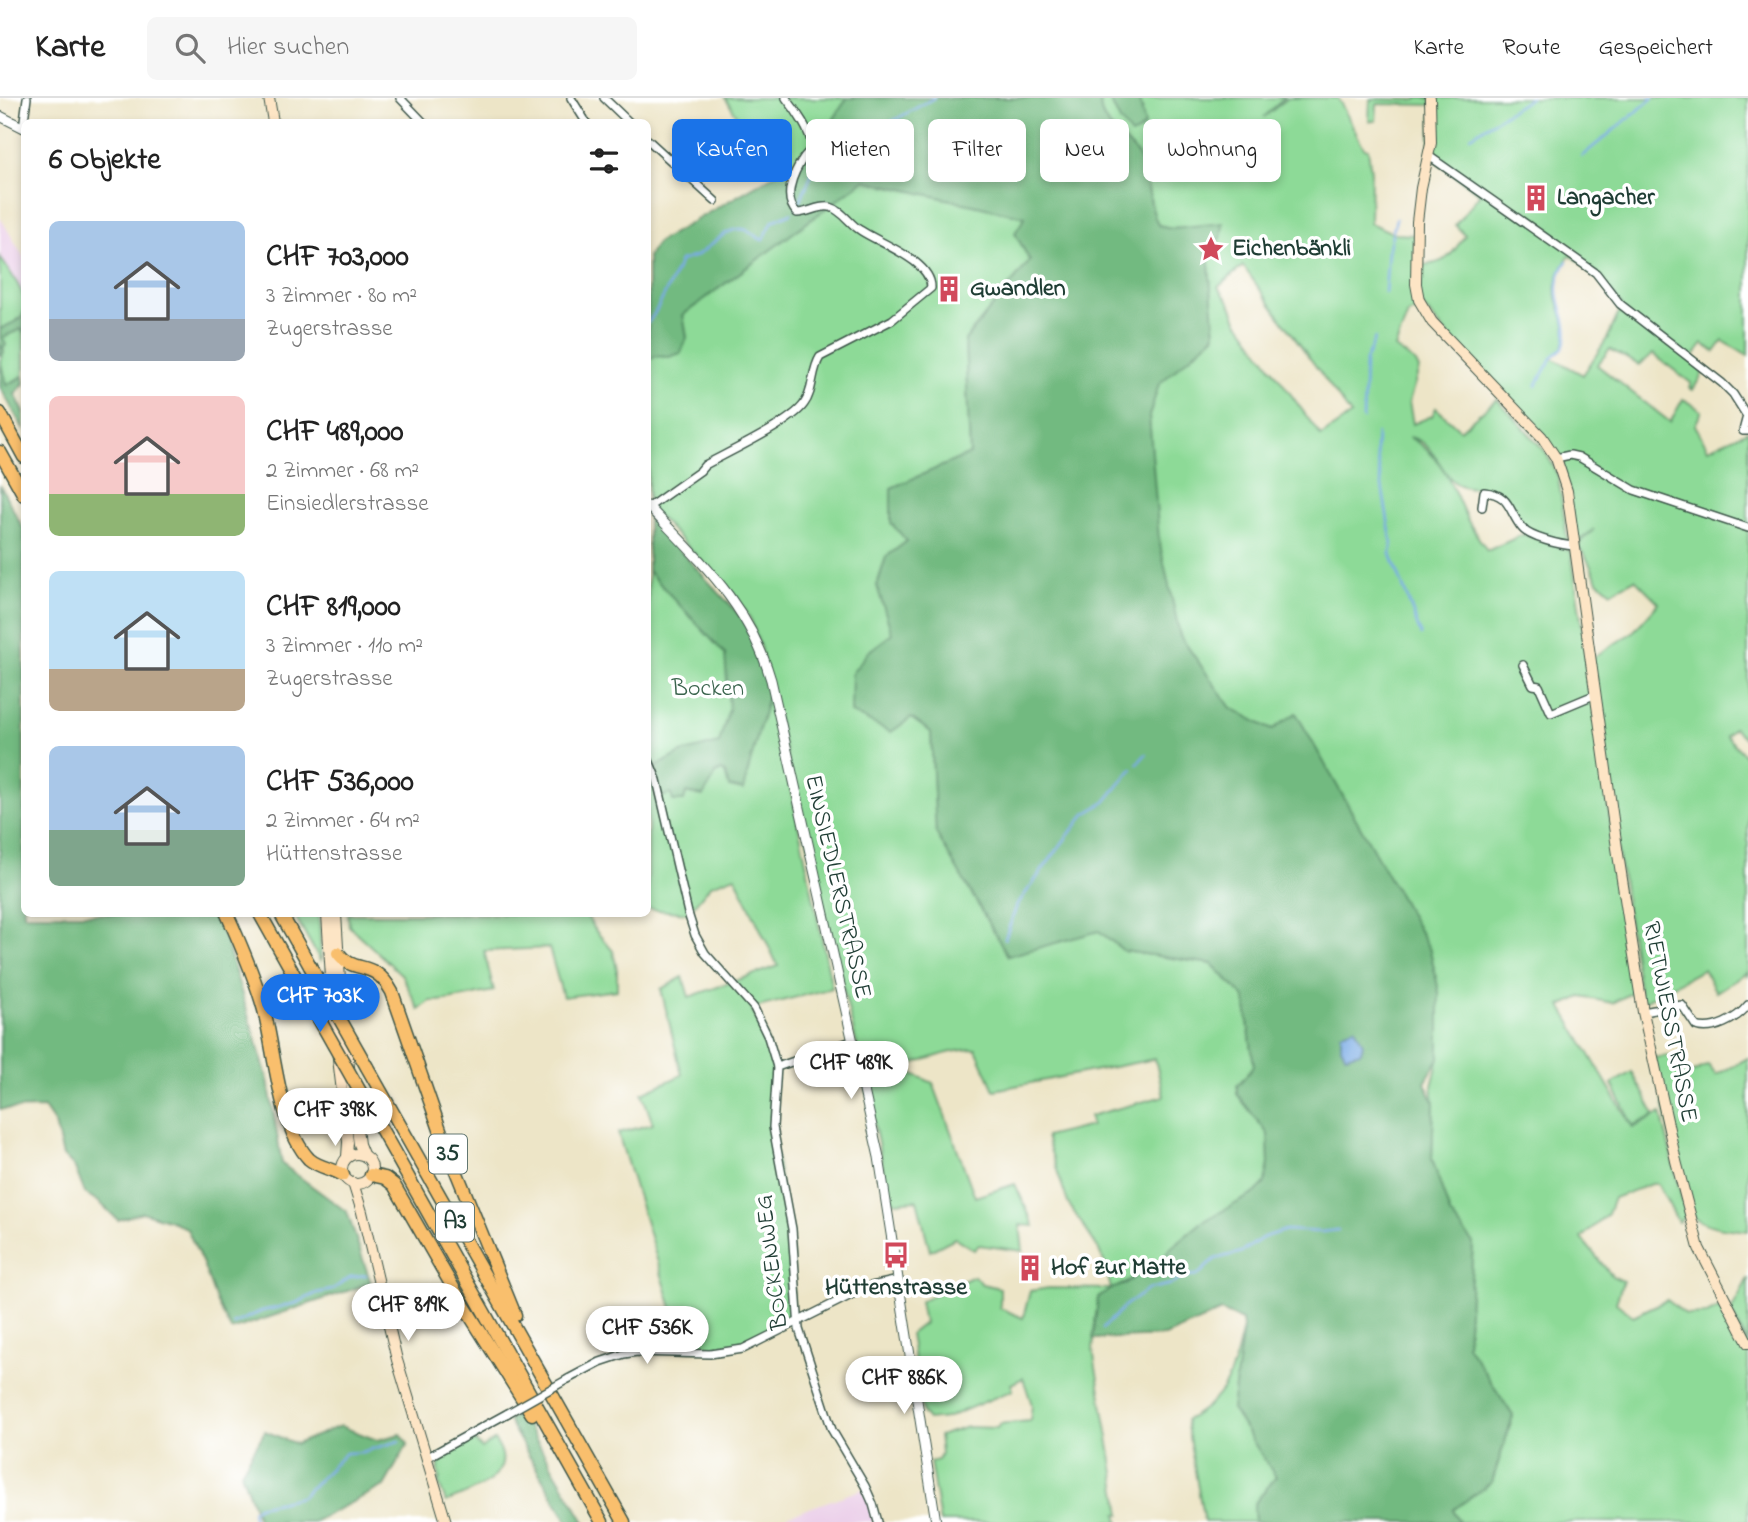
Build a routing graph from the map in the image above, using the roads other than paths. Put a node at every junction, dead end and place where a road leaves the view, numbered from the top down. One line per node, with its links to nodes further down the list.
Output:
1 (27, 98): 9 (street)
2 (268, 98): 10 (main road)
3 (400, 98): 11 (street)
4 (572, 98): 12 (street)
5 (604, 98): 13 (street)
6 (786, 98): 26 (street)
7 (1430, 98): 16 (main road, RIETWIESSTRASSE)
8 (0, 116): 14 (street)
9 (25, 119)
10 (272, 119)
11 (421, 119)
12 (584, 119)
13 (626, 119)
14 (21, 126)
15 (651, 143): 17 (street)
16 (1429, 156): 19 (street); 24 (main road, RIETWIESSTRASSE)
17 (715, 201)
18 (0, 411): 21 (highway); 22 (highway)
19 (1747, 417): 20 (street)
20 (1748, 431)
21 (21, 441)
22 (21, 451)
23 (0, 452): 25 (highway)
24 (1556, 458): 29 (street); 30 (main road, RIETWIESSTRASSE)
25 (21, 490)
26 (651, 505)
27 (1482, 506): 30 (street)
28 (651, 510): 42 (street, EINSIEDLERSTRASSE)
29 (1748, 528)
30 (1574, 546): 32 (main road, RIETWIESSTRASSE)
31 (1523, 665): 32 (street)
32 (1594, 695): 41 (main road, RIETWIESSTRASSE)
33 (651, 765): 43 (street, BOCKENWEG)
34 (228, 917): 46 (highway)
35 (262, 917): 52 (highway, A3, bridge)
36 (283, 917): 50 (highway, A3, bridge)
37 (327, 917): 45 (main road)
38 (336, 917): 39 (main road)
39 (338, 953): 44 (main road); 50 (highway, 35)
40 (1748, 1005): 41 (street)
41 (1643, 1012): 49 (main road, RIETWIESSTRASSE)
42 (852, 1041): 43 (street); 47 (street, EINSIEDLERSTRASSE)
43 (777, 1067): 48 (street, BOCKENWEG)
44 (363, 1154): 45 (main road); 46 (main road)
45 (347, 1157): 46 (main road)
46 (357, 1179): 51 (main road); 52 (highway)
47 (899, 1280): 48 (street); 56 (street, EINSIEDLERSTRASSE)
48 (797, 1321): 51 (street, bridge); 55 (street, BOCKENWEG)
49 (1748, 1343)
50 (542, 1377): 54 (highway, A3)
51 (426, 1458): 53 (main road)
52 (601, 1521)
53 (446, 1522)
54 (624, 1522)
55 (878, 1522)
56 (936, 1522)

